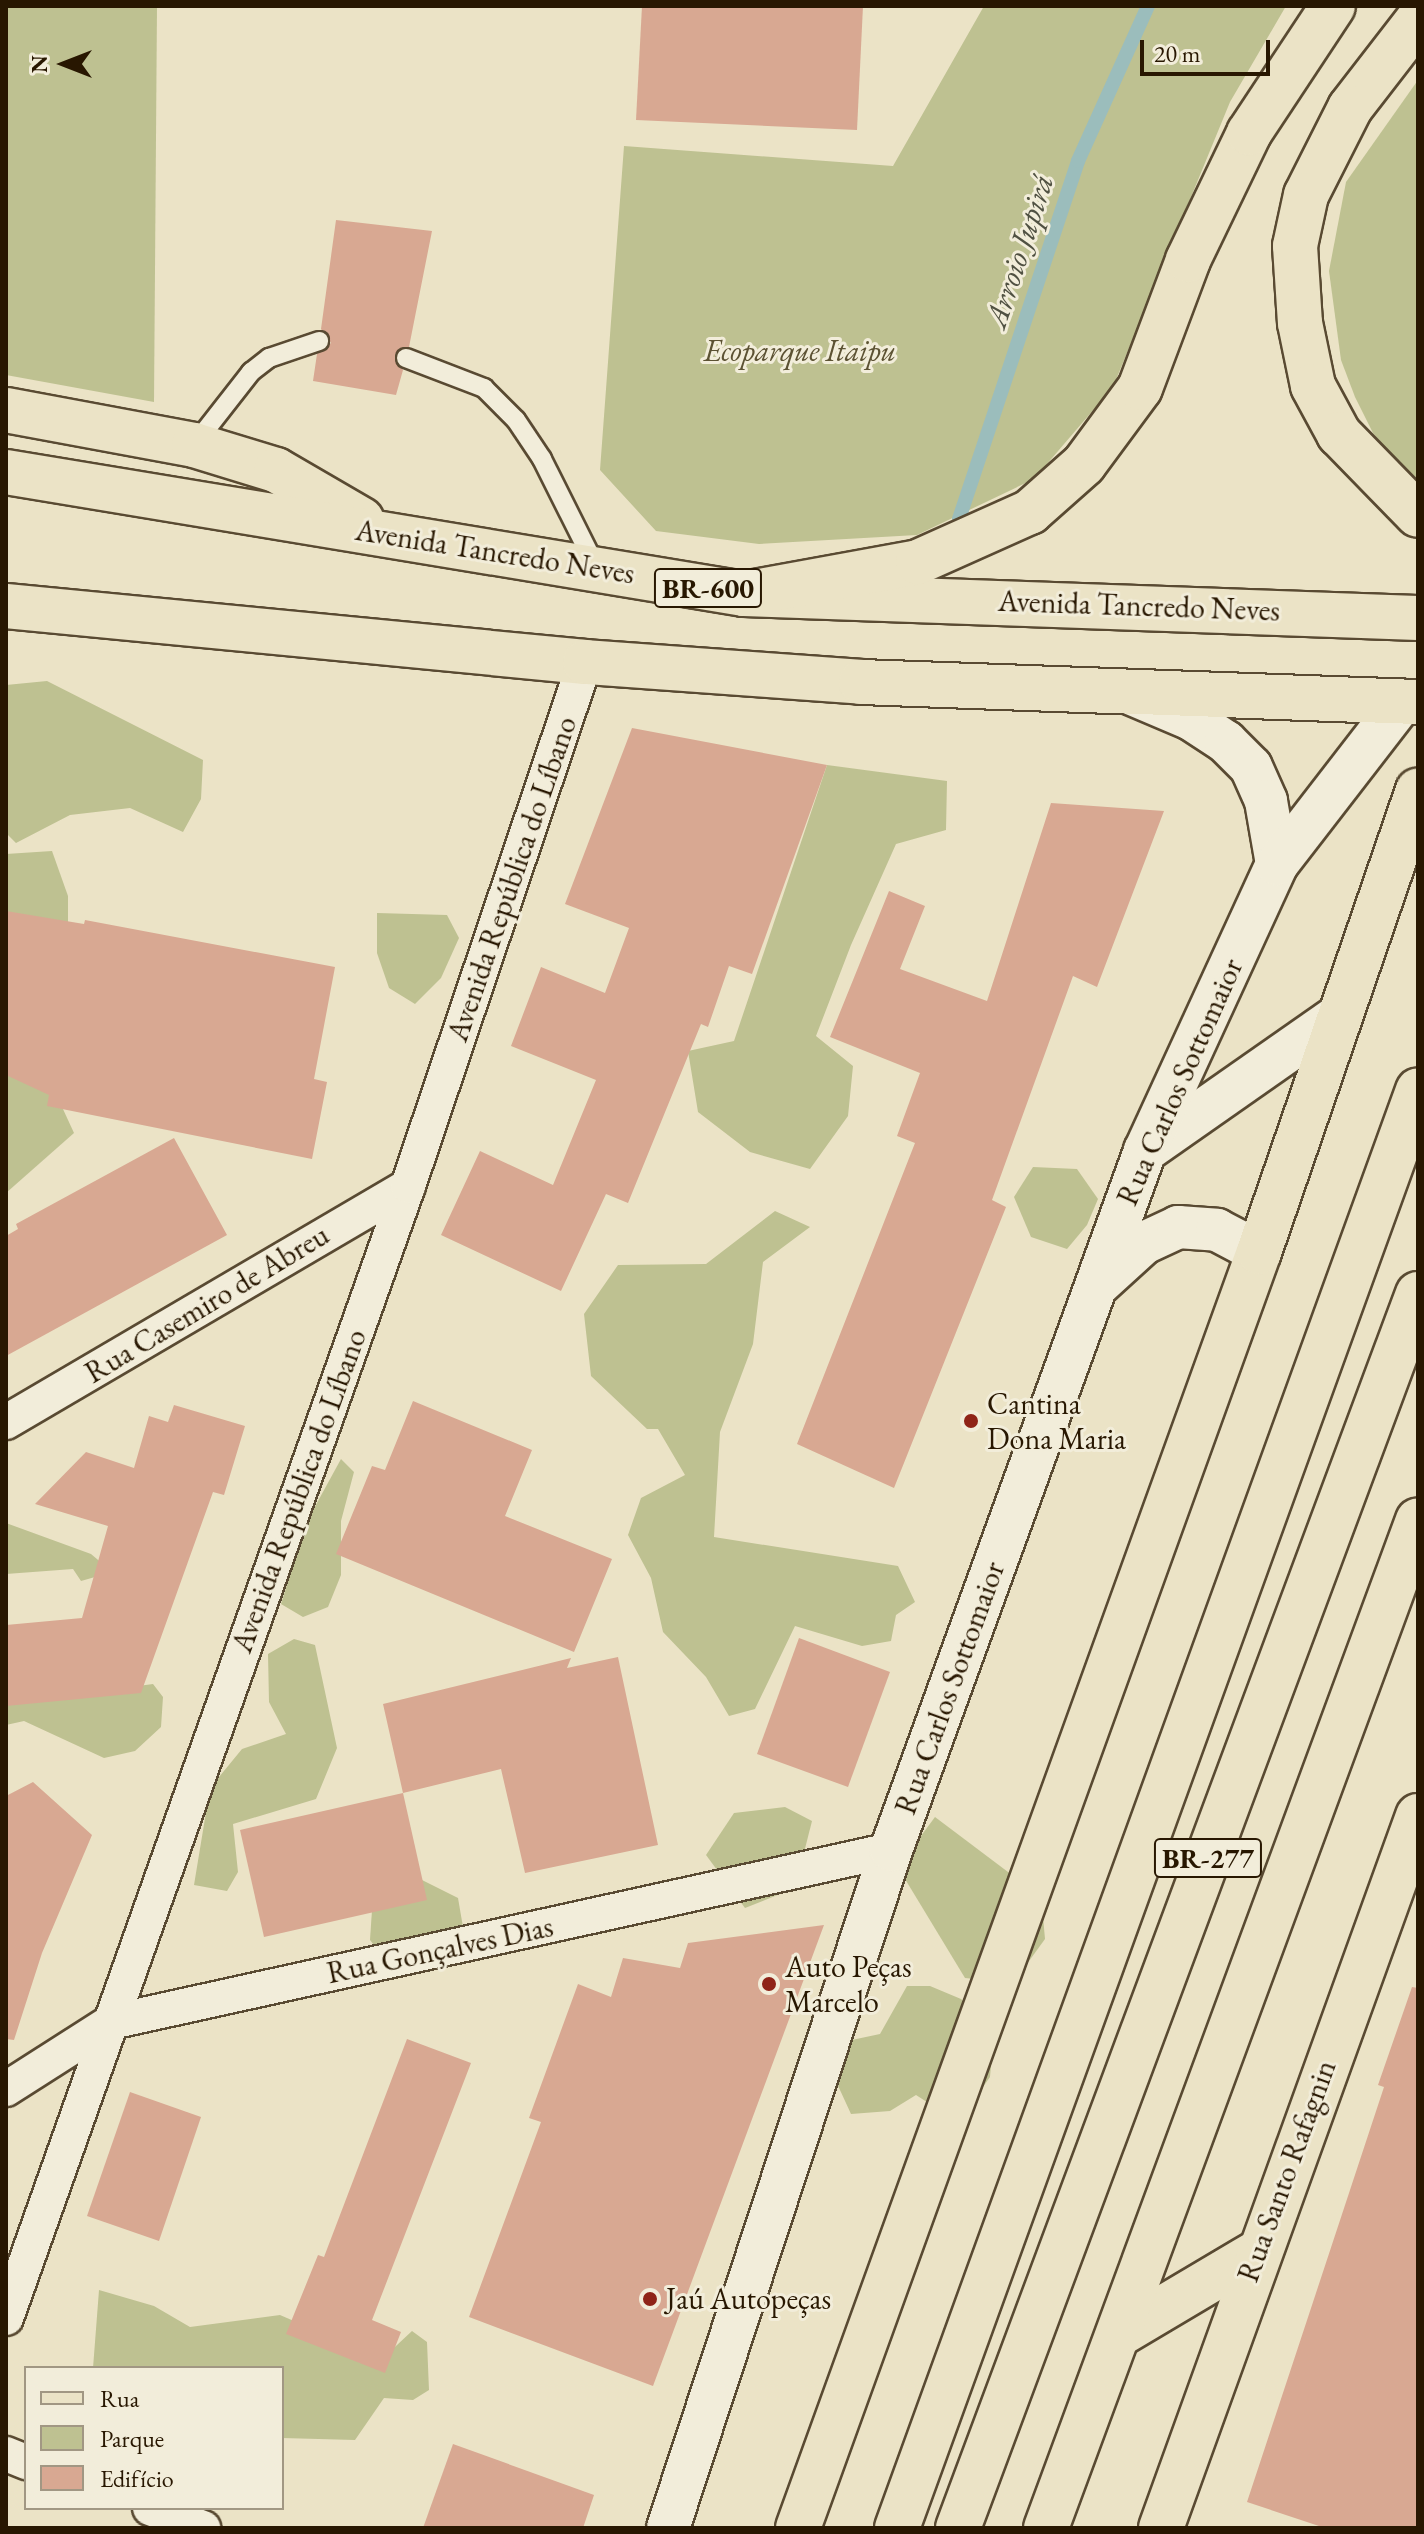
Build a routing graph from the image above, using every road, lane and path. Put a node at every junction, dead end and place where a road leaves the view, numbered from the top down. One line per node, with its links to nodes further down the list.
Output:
1 (1333, 6): 11 (main road)
2 (1418, 20): 8 (main road)
3 (319, 341): 6 (lane)
4 (406, 358): 10 (lane)
5 (6, 410): 6 (main road)
6 (194, 445): 9 (main road)
7 (9, 473): 9 (main road, Avenida Tancredo Neves / BR-600)
8 (1418, 515)
9 (385, 533): 10 (main road, Avenida Tancredo Neves / BR-600)
10 (596, 568): 11 (main road, Avenida Tancredo Neves / BR-600)
11 (744, 594): 13 (main road, Avenida Tancredo Neves / BR-600)
12 (6, 606): 14 (main road)
13 (1418, 618)
14 (585, 662): 15 (main road); 22 (street, Avenida República do Líbano)
15 (1120, 689): 16 (main road); 18 (street)
16 (1410, 702): 18 (street, Rua Carlos Sottomaior)
17 (1418, 791): 19 (main road)
18 (1277, 864): 21 (street, Rua Carlos Sottomaior)
19 (1338, 1016): 21 (street); 23 (main road)
20 (1418, 1090): 39 (main road, BR-277)
21 (1145, 1151): 24 (street, Rua Carlos Sottomaior)
22 (408, 1186): 26 (street, Rua Casemiro de Abreu); 30 (street, Avenida República do Líbano)
23 (1259, 1252): 24 (street); 38 (main road)
24 (1094, 1289): 29 (street, Rua Carlos Sottomaior)
25 (1418, 1294): 40 (main road, BR-277)
26 (6, 1422)
27 (1418, 1520): 34 (main road)
28 (1418, 1816): 32 (main road, Rua Santo Rafagnin)
29 (891, 1850): 30 (street, Rua Gonçalves Dias); 37 (street, Rua Carlos Sottomaior)
30 (111, 2022): 31 (street, Rua Gonçalves Dias); 33 (street, Avenida República do Líbano)
31 (6, 2089)
32 (1256, 2253): 34 (main road); 42 (main road, Rua Santo Rafagnin)
33 (6, 2318)
34 (1118, 2335): 41 (main road)
35 (155, 2510): 36 (street)
36 (203, 2528)
37 (668, 2528)
38 (798, 2528)
39 (897, 2528)
40 (958, 2528)
41 (1046, 2528)
42 (1161, 2528)

